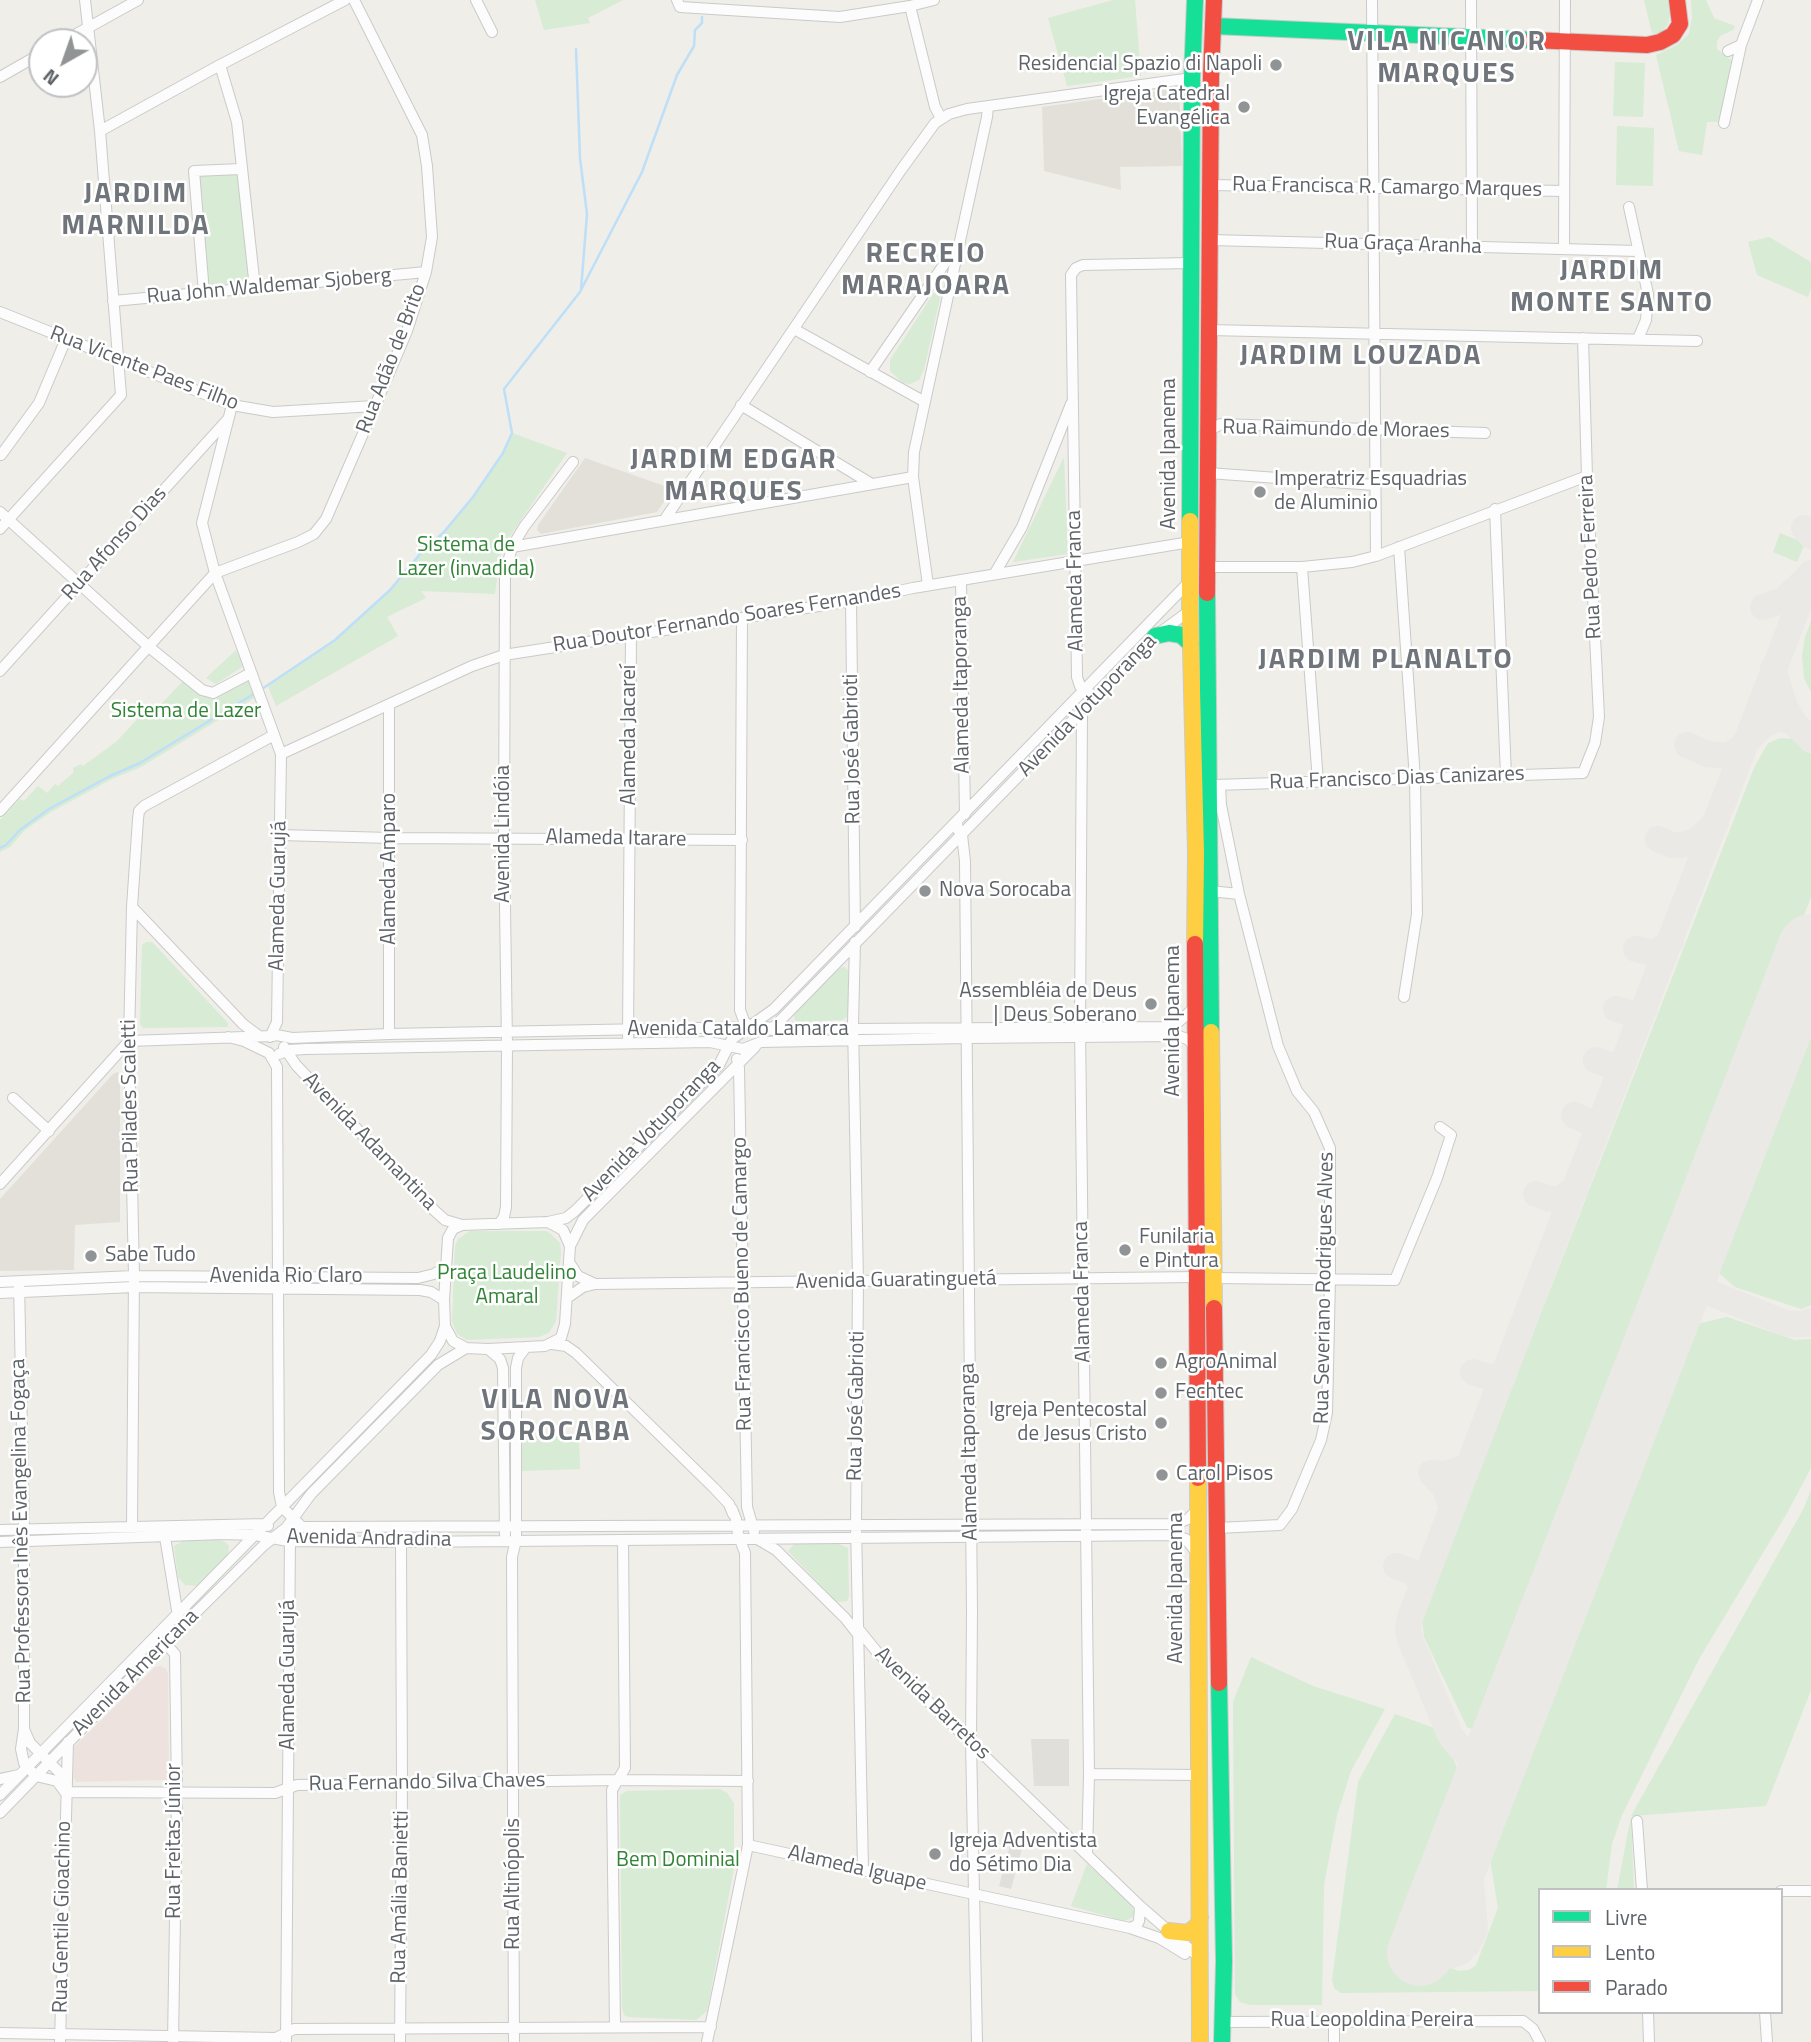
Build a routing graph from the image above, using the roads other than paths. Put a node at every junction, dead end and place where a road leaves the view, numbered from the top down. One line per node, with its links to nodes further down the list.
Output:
1 (85, 0): 19 (street)
2 (138, 0): 19 (street)
3 (345, 0): 27 (street)
4 (354, 0): 48 (street, Rua Adão de Brito)
5 (476, 0): 20 (street)
6 (677, 0): 17 (street)
7 (867, 0): 17 (street)
8 (934, 0): 16 (street)
9 (1195, 0): 29 (main road, Avenida Ipanema)
10 (1214, 0): 18 (main road, Avenida Ipanema)
11 (1372, 0): 21 (street)
12 (1471, 0): 22 (street)
13 (1565, 0): 23 (street)
14 (1677, 0): 23 (main road)
15 (1758, 0): 24 (street)
16 (910, 6): 17 (street); 32 (street)
17 (874, 12)
18 (1213, 26): 21 (main road); 36 (main road, Avenida Ipanema)
19 (88, 28)
20 (492, 32)
21 (1373, 34): 22 (main road); 37 (street)
22 (1470, 38): 23 (main road); 38 (street)
23 (1564, 42): 39 (street)
24 (1741, 44): 25 (street); 33 (street)
25 (1728, 51)
26 (28, 61): 28 (street)
27 (219, 65): 34 (street); 35 (street)
28 (0, 77)
29 (1192, 78): 31 (street); 47 (main road, Avenida Ipanema)
30 (96, 98): 34 (street)
31 (988, 106): 32 (street); 42 (street)
32 (941, 118): 53 (street)
33 (1724, 123)
34 (100, 131): 51 (street)
35 (242, 169): 49 (street); 50 (street)
36 (1210, 184): 37 (street, Rua Francisca R. Camargo Marques); 41 (main road, Avenida Ipanema)
37 (1374, 188): 38 (street, Rua Francisca R. Camargo Marques); 43 (street)
38 (1471, 190): 39 (street, Rua Francisca R. Camargo Marques); 44 (street)
39 (1564, 191): 45 (street)
40 (1629, 207): 46 (street)
41 (1210, 240): 43 (street, Rua Graça Aranha); 54 (main road, Avenida Ipanema)
42 (960, 242): 61 (street); 63 (street)
43 (1374, 244): 44 (street, Rua Graça Aranha); 55 (street)
44 (1472, 247): 45 (street, Rua Graça Aranha)
45 (1564, 249): 46 (street, Rua Graça Aranha)
46 (1638, 251): 58 (street)
47 (1192, 263): 62 (street, Alameda Franca); 70 (main road, Avenida Ipanema)
48 (426, 272): 49 (street, Rua John Waldemar Sjoberg); 65 (street, Rua Adão de Brito)
49 (255, 288): 50 (street, Rua John Waldemar Sjoberg)
50 (204, 293): 51 (street, Rua John Waldemar Sjoberg)
51 (113, 301): 60 (street)
52 (0, 312): 57 (street, Rua Vicente Paes Filho)
53 (794, 329): 61 (street); 64 (street)
54 (1209, 330): 55 (street); 67 (main road, Avenida Ipanema)
55 (1374, 333): 56 (street); 68 (street)
56 (1583, 338): 58 (street); 76 (street, Rua Pedro Ferreira)
57 (66, 339): 60 (street, Rua Vicente Paes Filho); 73 (street)
58 (1637, 339): 59 (street)
59 (1697, 341)
60 (119, 361): 66 (street, Rua Vicente Paes Filho); 81 (street)
61 (870, 372): 63 (street)
62 (1073, 401): 71 (street, Alameda Franca); 72 (street, Alameda Franca)
63 (925, 402): 77 (street)
64 (741, 405): 78 (street); 82 (street)
65 (375, 406): 66 (street, Rua Vicente Paes Filho); 91 (street, Rua Adão de Brito)
66 (231, 411): 91 (street, Alameda Guarujá); 95 (street, Rua Afonso Dias)
67 (1208, 430): 68 (street, Rua Raimundo de Moraes); 70 (street, Rua Raimundo de Moraes); 75 (main road, Avenida Ipanema)
68 (1375, 430): 69 (street, Rua Raimundo de Moraes); 79 (street)
69 (1485, 433)
70 (1191, 440): 84 (main road, Avenida Ipanema)
71 (1051, 450): 72 (street); 92 (street, Alameda Franca)
72 (1074, 453): 88 (street, Alameda Franca)
73 (1, 455)
74 (573, 463): 85 (street, Avenida Lindóia)
75 (1208, 473): 79 (street); 89 (main road, Avenida Ipanema)
76 (1587, 476): 80 (street); 117 (street, Rua Pedro Ferreira)
77 (913, 477): 78 (street); 96 (street)
78 (870, 483): 82 (street)
79 (1375, 485): 87 (street)
80 (1494, 509): 86 (street); 118 (street)
81 (5, 515): 83 (street); 95 (street)
82 (665, 519): 85 (street)
83 (0, 529)
84 (1190, 542): 88 (street, Rua Doutor Fernando Soares Fernandes); 94 (main road, Avenida Ipanema)
85 (512, 547): 105 (street, Avenida Lindóia)
86 (1399, 547): 87 (street); 119 (street)
87 (1376, 556): 90 (street)
88 (1076, 561): 92 (street, Rua Doutor Fernando Soares Fernandes); 108 (street, Alameda Franca)
89 (1207, 567): 90 (street); 97 (main road, Avenida Ipanema)
90 (1302, 567): 120 (street)
91 (215, 573): 104 (street); 107 (street, Alameda Guarujá)
92 (995, 573): 93 (street, Rua Doutor Fernando Soares Fernandes)
93 (961, 581): 96 (street, Rua Doutor Fernando Soares Fernandes); 122 (street, Alameda Itaporanga)
94 (1190, 581): 99 (main road, Avenida Ipanema); 108 (street, Avenida Votuporanga)
95 (80, 582): 104 (street); 106 (street, Rua Afonso Dias)
96 (928, 585): 98 (street, Rua Doutor Fernando Soares Fernandes)
97 (1208, 596): 99 (street, Avenida Votuporanga); 121 (main road, Avenida Ipanema)
98 (851, 601): 100 (street, Rua Doutor Fernando Soares Fernandes); 138 (street, Rua José Gabrioti)
99 (1190, 610): 102 (street, Avenida Votuporanga); 103 (main road, Avenida Ipanema)
100 (742, 618): 101 (street, Rua Doutor Fernando Soares Fernandes); 133 (street)
101 (631, 636): 105 (street, Rua Doutor Fernando Soares Fernandes); 132 (street, Alameda Jacareí)
102 (1155, 636): 103 (main road); 109 (street, Avenida Votuporanga)
103 (1191, 644): 147 (main road, Avenida Ipanema)
104 (149, 647): 107 (street); 125 (street)
105 (504, 655): 110 (street, Rua Doutor Fernando Soares Fernandes); 130 (street, Avenida Lindóia)
106 (0, 671)
107 (252, 676): 112 (street, Alameda Guarujá)
108 (1084, 691): 109 (street); 124 (street, Avenida Votuporanga)
109 (1099, 696): 111 (street, Avenida Votuporanga)
110 (389, 705): 115 (street, Rua Doutor Fernando Soares Fernandes); 131 (street, Alameda Amparo)
111 (1082, 713): 113 (street, Avenida Votuporanga); 116 (street, Alameda Franca)
112 (274, 735): 114 (street, Rua Pilades Scaletti); 115 (street, Alameda Guarujá)
113 (1058, 737): 116 (street); 128 (street, Avenida Votuporanga)
114 (247, 749): 115 (street); 139 (street, Rua Pilades Scaletti)
115 (280, 752): 129 (street, Alameda Guarujá)
116 (1081, 752): 154 (street, Alameda Franca)
117 (1583, 773): 118 (street, Rua Francisco Dias Canizares)
118 (1506, 776): 119 (street, Rua Francisco Dias Canizares)
119 (1415, 779): 120 (street, Rua Francisco Dias Canizares); 145 (street)
120 (1318, 782): 121 (street, Rua Francisco Dias Canizares)
121 (1215, 785): 136 (main road, Avenida Ipanema); 137 (street, Rua Severiano Rodrigues Alves)
122 (964, 788): 124 (street, Alameda Itaporanga); 127 (street, Alameda Itaporanga)
123 (0, 791): 125 (street)
124 (981, 797): 127 (street, Avenida Votuporanga)
125 (10, 800): 126 (street)
126 (0, 811)
127 (960, 819): 128 (street); 128 (street); 140 (street, Avenida Votuporanga)
128 (968, 829): 134 (street, Avenida Votuporanga); 135 (street, Alameda Itaporanga)
129 (280, 835): 131 (street, Alameda Itarare); 159 (street, Alameda Guarujá)
130 (504, 837): 131 (street, Alameda Itarare); 132 (street, Alameda Itarare); 153 (street, Avenida Lindóia)
131 (390, 838): 157 (street, Alameda Amparo)
132 (629, 839): 133 (street, Alameda Itarare); 152 (street, Alameda Jacareí)
133 (742, 840): 146 (street)
134 (942, 854): 135 (street); 144 (street, Avenida Votuporanga)
135 (965, 861): 156 (street, Alameda Itaporanga)
136 (1210, 891): 137 (street); 185 (main road, Avenida Ipanema)
137 (1239, 894): 188 (street, Rua Severiano Rodrigues Alves)
138 (855, 898): 140 (street); 142 (street, Rua José Gabrioti)
139 (132, 907): 141 (street); 143 (street, Rua Pilades Scaletti)
140 (874, 908): 142 (street, Avenida Votuporanga)
141 (150, 926): 143 (street); 159 (street)
142 (855, 927): 149 (street, Avenida Votuporanga)
143 (131, 932): 161 (street, Rua Pilades Scaletti)
144 (855, 942): 148 (street, Avenida Votuporanga); 158 (street, Rua José Gabrioti)
145 (1404, 997)
146 (740, 1007): 149 (street); 155 (street)
147 (1194, 1008): 154 (street, Avenida Cataldo Lamarca); 166 (main road, Avenida Ipanema)
148 (788, 1013): 150 (street, Avenida Votuporanga); 151 (street)
149 (767, 1016): 155 (street, Avenida Votuporanga)
150 (774, 1027): 151 (street, Avenida Cataldo Lamarca); 155 (street, Avenida Cataldo Lamarca)
151 (796, 1028): 158 (street, Avenida Cataldo Lamarca)
152 (627, 1030): 153 (street, Avenida Cataldo Lamarca); 155 (street, Avenida Cataldo Lamarca); 163 (street, Alameda Jacareí)
153 (506, 1032): 157 (street, Avenida Cataldo Lamarca); 165 (street, Avenida Lindóia)
154 (1080, 1032): 156 (street, Avenida Cataldo Lamarca); 166 (street, Avenida Cataldo Lamarca); 187 (street, Alameda Franca)
155 (759, 1033): 158 (street, Avenida Cataldo Lamarca); 164 (street, Avenida Votuporanga); 164 (street, Avenida Cataldo Lamarca); 169 (street, Avenida Votuporanga)
156 (966, 1033): 158 (street, Avenida Cataldo Lamarca); 186 (street, Alameda Itaporanga)
157 (389, 1034): 159 (street, Avenida Cataldo Lamarca)
158 (853, 1034): 190 (street, Rua José Gabrioti)
159 (270, 1036): 160 (street, Avenida Cataldo Lamarca); 167 (street); 167 (street, Alameda Guarujá)
160 (228, 1037): 161 (street, Avenida Cataldo Lamarca); 167 (street, Avenida Cataldo Lamarca)
161 (129, 1041): 170 (street); 171 (street, Rua Pilades Scaletti)
162 (710, 1042): 163 (street, Avenida Cataldo Lamarca); 164 (street, Avenida Cataldo Lamarca); 168 (street, Avenida Cataldo Lamarca)
163 (628, 1044): 165 (street, Avenida Cataldo Lamarca)
164 (729, 1044): 168 (street, Avenida Votuporanga); 169 (street, Rua Francisco Bueno de Camargo)
165 (507, 1045): 167 (street, Avenida Cataldo Lamarca); 179 (street, Avenida Lindóia)
166 (1195, 1049): 184 (main road, Avenida Ipanema)
167 (279, 1051): 180 (street, Avenida Adamantina); 192 (street)
168 (722, 1059): 178 (street, Avenida Votuporanga)
169 (739, 1063): 172 (street, Avenida Votuporanga); 173 (street, Rua Francisco Bueno de Camargo)
170 (104, 1068): 171 (street); 176 (street)
171 (129, 1071): 189 (street, Rua Pilades Scaletti)
172 (719, 1082): 173 (street); 181 (street, Avenida Votuporanga)
173 (740, 1087): 194 (street, Rua Francisco Bueno de Camargo)
174 (13, 1098): 176 (street)
175 (1440, 1127): 188 (street)
176 (49, 1130): 177 (street)
177 (0, 1184)
178 (548, 1222): 179 (street); 181 (street)
179 (499, 1224): 180 (street)
180 (462, 1225): 183 (street)
181 (570, 1246): 182 (street)
182 (569, 1261): 193 (street); 197 (street)
183 (445, 1268): 192 (street, Avenida Rio Claro); 198 (street)
184 (1196, 1277): 187 (street, Avenida Guaratinguetá); 209 (main road, Avenida Ipanema)
185 (1214, 1278): 188 (street); 219 (main road, Avenida Ipanema)
186 (969, 1279): 187 (street, Avenida Guaratinguetá); 190 (street, Avenida Guaratinguetá); 212 (street, Alameda Itaporanga)
187 (1082, 1279): 211 (street, Alameda Franca)
188 (1330, 1279): 219 (street, Rua Severiano Rodrigues Alves)
189 (134, 1281): 192 (street, Avenida Rio Claro); 195 (street, Avenida Rio Claro); 217 (street, Rua Pilades Scaletti)
190 (858, 1281): 194 (street, Avenida Guaratinguetá); 214 (street, Rua José Gabrioti)
191 (0, 1282): 195 (street, Avenida Rio Claro)
192 (279, 1282): 198 (street, Avenida Rio Claro); 204 (street)
193 (595, 1284): 194 (street, Avenida Guaratinguetá); 197 (street, Avenida Guaratinguetá)
194 (743, 1284): 206 (street, Rua Francisco Bueno de Camargo)
195 (19, 1287): 196 (street, Avenida Rio Claro); 223 (street, Rua Professora Inês Evangelina Fogaça)
196 (0, 1293)
197 (567, 1298): 200 (street)
198 (444, 1300): 199 (street)
199 (445, 1326): 202 (street); 205 (street, Avenida Americana)
200 (552, 1344): 201 (street); 207 (street)
201 (526, 1347): 203 (street); 218 (street, Rua Altinópolis)
202 (466, 1348): 203 (street); 210 (street, Avenida Americana)
203 (488, 1349): 218 (street, Rua Altinópolis)
204 (279, 1474): 205 (street); 208 (street)
205 (306, 1483): 208 (street, Avenida Americana)
206 (747, 1494): 207 (street); 216 (street, Rua Francisco Bueno de Camargo)
207 (723, 1497): 215 (street)
208 (282, 1507): 210 (street); 213 (street, Avenida Americana)
209 (1198, 1507): 211 (street, Avenida Andradina); 238 (main road, Avenida Ipanema)
210 (293, 1518): 218 (street, Avenida Andradina); 227 (street, Avenida Americana); 233 (street, Alameda Guarujá)
211 (1086, 1522): 212 (street, Avenida Andradina); 224 (street, Alameda Franca)
212 (971, 1523): 214 (street, Avenida Andradina); 228 (street, Alameda Itaporanga)
213 (266, 1524): 217 (street, Avenida Andradina); 222 (street, Avenida Americana); 227 (street)
214 (856, 1525): 216 (street, Avenida Andradina); 226 (street, Rua José Gabrioti)
215 (732, 1526): 216 (street, Avenida Andradina); 218 (street, Avenida Andradina); 230 (street)
216 (752, 1526): 231 (street)
217 (132, 1527): 223 (street, Avenida Andradina)
218 (510, 1528): 232 (street, Rua Altinópolis)
219 (1217, 1528): 283 (main road, Avenida Ipanema)
220 (0, 1531): 223 (street, Avenida Andradina)
221 (223, 1534): 222 (street, Avenida Andradina); 225 (street, Avenida Andradina); 237 (street)
222 (255, 1535): 227 (street, Avenida Andradina); 237 (street, Avenida Americana)
223 (24, 1536): 225 (street, Avenida Andradina); 234 (street, Avenida Andradina); 248 (street, Rua Professora Inês Evangelina Fogaça)
224 (1086, 1536): 228 (street, Avenida Andradina); 238 (street, Avenida Andradina); 254 (street, Alameda Franca)
225 (165, 1537): 239 (street)
226 (856, 1537): 228 (street, Avenida Andradina); 231 (street, Avenida Andradina); 241 (street, Rua José Gabrioti)
227 (275, 1538): 233 (street, Avenida Andradina); 245 (street, Avenida Americana)
228 (971, 1538): 246 (street, Alameda Itaporanga)
229 (623, 1539): 230 (street, Avenida Andradina); 232 (street, Avenida Andradina); 259 (street)
230 (739, 1539): 231 (street, Avenida Andradina); 236 (street)
231 (754, 1539): 236 (street); 242 (street, Avenida Barretos)
232 (511, 1540): 235 (street, Avenida Andradina); 261 (street, Rua Altinópolis)
233 (288, 1541): 235 (street, Avenida Andradina); 263 (street, Alameda Guarujá)
234 (0, 1542)
235 (401, 1542): 262 (street, Rua Amália Banietti)
236 (745, 1553): 260 (street)
237 (236, 1554): 240 (street, Avenida Americana)
238 (1199, 1558): 255 (main road, Avenida Ipanema)
239 (172, 1579): 240 (street); 243 (street)
240 (200, 1592): 243 (street, Avenida Americana)
241 (858, 1604): 242 (street); 244 (street, Rua José Gabrioti)
242 (837, 1611): 244 (street, Avenida Barretos)
243 (178, 1616): 251 (street, Avenida Americana)
244 (860, 1634): 247 (street, Avenida Barretos); 273 (street, Rua José Gabrioti)
245 (165, 1643): 249 (street, Avenida Americana); 264 (street, Rua Freitas Júnior)
246 (971, 1716): 247 (street); 250 (street, Alameda Itaporanga)
247 (952, 1723): 250 (street, Avenida Barretos)
248 (24, 1729): 251 (street); 252 (street, Rua Professora Inês Evangelina Fogaça)
249 (68, 1742): 251 (street, Avenida Americana); 258 (street, Rua Gentile Gioachino)
250 (971, 1742): 253 (street, Alameda Itaporanga); 256 (street, Avenida Barretos)
251 (45, 1758): 252 (street, Avenida Americana); 258 (street)
252 (28, 1772): 257 (street); 265 (street, Rua Gentile Gioachino); 266 (street, Avenida Americana); 267 (street, Avenida Americana)
253 (973, 1774): 256 (street, Avenida Barretos); 277 (street, Alameda Itaporanga)
254 (1089, 1774): 255 (street); 269 (street, Alameda Franca)
255 (1199, 1775): 279 (main road, Avenida Ipanema)
256 (1008, 1777): 270 (street, Avenida Barretos)
257 (0, 1780)
258 (67, 1780): 265 (street, Rua Gentile Gioachino)
259 (616, 1780): 260 (street, Rua Fernando Silva Chaves); 261 (street, Rua Fernando Silva Chaves); 289 (street)
260 (748, 1781): 271 (street)
261 (514, 1783): 262 (street, Rua Fernando Silva Chaves); 291 (street, Rua Altinópolis)
262 (402, 1784): 263 (street, Rua Fernando Silva Chaves); 288 (street, Rua Amália Banietti)
263 (289, 1788): 264 (street, Rua Fernando Silva Chaves); 294 (street, Alameda Guarujá)
264 (177, 1791): 265 (street, Rua Fernando Silva Chaves); 295 (street, Rua Freitas Júnior)
265 (65, 1792): 293 (street, Rua Gentile Gioachino)
266 (0, 1795)
267 (0, 1813)
268 (1637, 1821): 274 (street)
269 (1088, 1831): 270 (street); 272 (street, Alameda Franca)
270 (1072, 1839): 272 (street, Avenida Barretos)
271 (748, 1845): 273 (street, Alameda Iguape); 290 (street)
272 (1087, 1854): 278 (street, Avenida Barretos)
273 (863, 1869): 277 (street, Alameda Iguape)
274 (1642, 1888)
275 (1783, 1891): 276 (street)
276 (1811, 1891)
277 (975, 1895): 280 (street, Alameda Iguape); 299 (street, Alameda Itaporanga)
278 (1140, 1906): 280 (street); 281 (street, Avenida Barretos)
279 (1200, 1917): 281 (main road); 282 (main road, Avenida Ipanema)
280 (1130, 1928): 282 (street, Alameda Iguape)
281 (1168, 1931): 282 (street, Avenida Barretos)
282 (1201, 1963): 283 (main road); 300 (main road, Avenida Ipanema)
283 (1223, 1990): 287 (main road, Avenida Ipanema)
284 (1648, 2014): 304 (street)
285 (1765, 2014): 305 (street)
286 (1334, 2020): 287 (street, Rua Leopoldina Pereira); 302 (street); 303 (street, Rua Leopoldina Pereira)
287 (1222, 2022): 301 (main road, Avenida Ipanema)
288 (400, 2027): 291 (street); 294 (street); 296 (street, Rua Amália Banietti)
289 (615, 2027): 290 (street); 291 (street)
290 (711, 2027): 298 (street)
291 (514, 2028): 297 (street, Rua Altinópolis)
292 (0, 2033): 293 (street)
293 (60, 2038): 295 (street)
294 (286, 2038): 295 (street)
295 (173, 2039)
296 (400, 2042)
297 (514, 2042)
298 (707, 2042)
299 (977, 2042)
300 (1200, 2042)
301 (1222, 2042)
302 (1334, 2042)
303 (1539, 2042)
304 (1649, 2042)
305 (1767, 2042)

